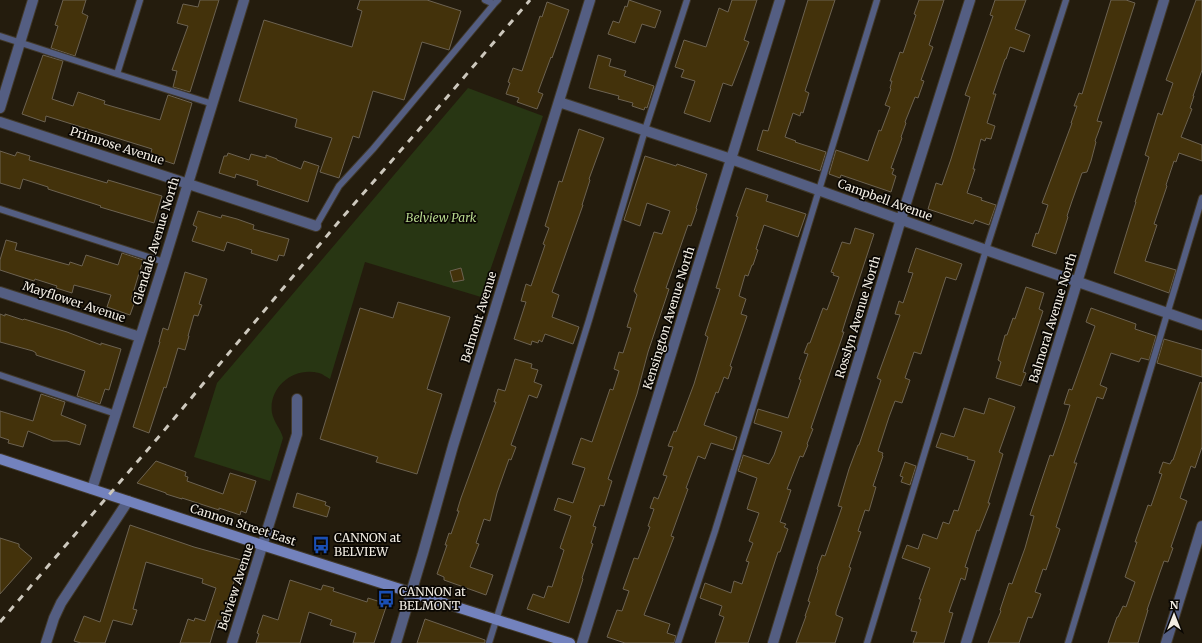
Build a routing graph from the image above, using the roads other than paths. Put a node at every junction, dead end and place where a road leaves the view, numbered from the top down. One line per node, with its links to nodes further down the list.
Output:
1 (33, 0): 14 (street)
2 (140, 0): 15 (lane)
3 (244, 0): 17 (street, Glendale Avenue North)
4 (486, 0): 12 (lane)
5 (590, 0): 16 (street, Belmont Avenue)
6 (687, 0): 20 (lane)
7 (780, 0): 21 (street, Kensington Avenue North)
8 (877, 0): 23 (lane)
9 (970, 0): 26 (street, Rosslyn Avenue North)
10 (1066, 0): 28 (lane)
11 (1164, 0): 30 (street, Balmoral Avenue North)
12 (496, 2): 27 (lane)
13 (0, 36): 14 (lane)
14 (20, 42): 15 (lane); 18 (street)
15 (117, 74): 17 (lane)
16 (559, 102): 20 (street, Campbell Avenue); 43 (street, Belmont Avenue)
17 (213, 104): 22 (street, Glendale Avenue North)
18 (0, 108)
19 (0, 122): 22 (street, Primrose Avenue)
20 (645, 130): 21 (street, Campbell Avenue); 44 (lane)
21 (731, 159): 23 (street, Campbell Avenue); 50 (street, Kensington Avenue North)
22 (188, 183): 27 (street, Primrose Avenue); 29 (street, Glendale Avenue North)
23 (819, 190): 26 (street, Campbell Avenue); 51 (lane)
24 (1202, 198): 32 (lane)
25 (0, 209): 29 (lane)
26 (901, 219): 28 (street, Campbell Avenue); 52 (street, Rosslyn Avenue North)
27 (316, 226)
28 (986, 250): 30 (street, Campbell Avenue); 53 (lane)
29 (164, 262): 34 (street, Glendale Avenue North)
30 (1077, 282): 32 (street, Campbell Avenue); 54 (street, Balmoral Avenue North)
31 (0, 292): 34 (street, Mayflower Avenue)
32 (1167, 313): 33 (street, Campbell Avenue); 55 (lane)
33 (1202, 325)
34 (140, 336): 37 (street, Glendale Avenue North)
35 (0, 375): 37 (lane)
36 (297, 400): 42 (street, Belview Avenue)
37 (116, 414): 39 (street, Glendale Avenue North)
38 (0, 460): 39 (main road, Cannon Street East)
39 (92, 489): 40 (main road, Cannon Street East)
40 (128, 501): 42 (main road, Cannon Street East); 45 (street)
41 (1202, 526): 56 (street)
42 (262, 545): 43 (main road, Cannon Street East); 46 (street, Belview Avenue)
43 (411, 592): 44 (main road, Cannon Street East); 47 (street, Belmont Avenue)
44 (496, 619): 48 (lane); 49 (main road, Cannon Street East)
45 (46, 643)
46 (232, 643)
47 (396, 643)
48 (489, 643)
49 (570, 643)
50 (582, 643)
51 (678, 643)
52 (773, 643)
53 (868, 643)
54 (966, 643)
55 (1068, 643)
56 (1166, 643)

